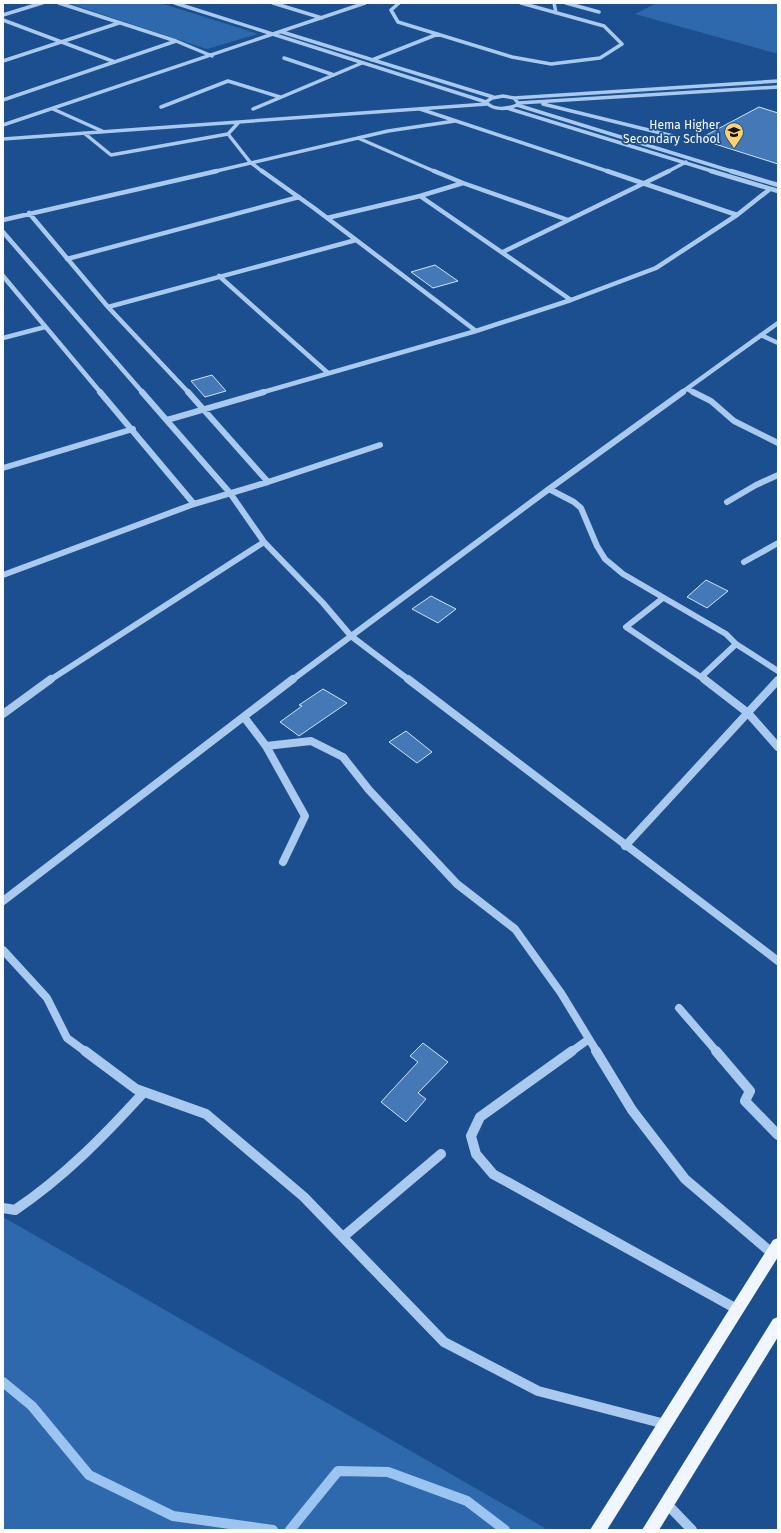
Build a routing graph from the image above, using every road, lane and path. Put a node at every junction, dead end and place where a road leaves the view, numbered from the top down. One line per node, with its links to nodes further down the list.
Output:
1 (42, 3): 14 (street)
2 (59, 3): 17 (street)
3 (175, 3): 20 (street)
4 (191, 3): 11 (street)
5 (273, 3): 15 (street)
6 (365, 3): 15 (street)
7 (399, 3): 21 (street)
8 (521, 3): 13 (street)
9 (554, 3): 13 (street)
10 (566, 3): 12 (street)
11 (219, 12)
12 (599, 12)
13 (556, 13): 21 (street)
14 (3, 15)
15 (322, 18): 19 (street)
16 (3, 20): 22 (street)
17 (119, 23): 22 (street); 23 (street)
18 (275, 30): 19 (street)
19 (282, 32): 20 (street); 26 (street)
20 (274, 34): 24 (street); 29 (street)
21 (438, 34): 26 (street)
22 (61, 41): 27 (street); 28 (street)
23 (176, 42): 24 (street); 28 (street)
24 (212, 56): 43 (street)
25 (284, 58): 30 (street)
26 (372, 60): 34 (street)
27 (3, 61)
28 (115, 62): 36 (street)
29 (362, 63): 30 (street); 38 (street)
30 (334, 75): 33 (street)
31 (778, 81): 35 (street)
32 (778, 87): 37 (street)
33 (280, 97): 40 (street); 44 (street)
34 (493, 97): 35 (street); 38 (street)
35 (514, 98): 39 (street)
36 (3, 100)
37 (536, 102): 39 (street); 51 (street)
38 (486, 103): 41 (street); 42 (street)
39 (518, 104): 42 (street); 58 (street)
40 (160, 106)
41 (417, 108): 45 (street); 46 (street)
42 (506, 108): 55 (street)
43 (53, 109): 47 (street); 48 (street)
44 (253, 109)
45 (455, 121): 52 (street); 57 (street)
46 (239, 122): 48 (street); 50 (street)
47 (3, 125)
48 (103, 132): 49 (street)
49 (84, 133): 50 (street); 53 (street)
50 (228, 134): 54 (street)
51 (673, 136)
52 (357, 138): 54 (street); 56 (street)
53 (3, 139)
54 (250, 162): 62 (street); 63 (street)
55 (686, 162): 57 (street); 59 (street)
56 (463, 183): 61 (street); 67 (street)
57 (645, 183): 64 (street); 67 (street)
58 (778, 185)
59 (770, 189): 60 (street); 64 (street)
60 (778, 191)
61 (420, 196): 65 (street); 70 (street)
62 (299, 197): 65 (street); 71 (street)
63 (29, 213): 66 (street); 71 (street)
64 (737, 215): 74 (street)
65 (327, 218): 69 (street)
66 (3, 220)
67 (568, 220): 70 (street)
68 (3, 232): 85 (street)
69 (356, 240): 73 (street); 78 (street)
70 (503, 252): 74 (street)
71 (67, 258): 75 (street)
72 (3, 276): 77 (street)
73 (219, 276): 75 (street); 82 (street)
74 (571, 300): 78 (street)
75 (108, 307): 84 (street)
76 (778, 323): 79 (street)
77 (45, 327): 80 (street); 86 (street)
78 (476, 331): 82 (street)
79 (761, 336): 81 (street); 83 (street)
80 (3, 338)
81 (778, 343)
82 (328, 373): 84 (street)
83 (687, 389): 87 (street); 92 (street)
84 (204, 410): 85 (street); 91 (street)
85 (168, 420): 93 (street)
86 (133, 429): 89 (street); 95 (street)
87 (778, 443)
88 (380, 445): 91 (street)
89 (3, 468)
90 (778, 475): 94 (street)
91 (268, 482): 93 (street)
92 (549, 489): 100 (street); 101 (street)
93 (230, 493): 95 (street); 96 (street)
94 (727, 502)
95 (194, 504): 99 (street)
96 (264, 542): 101 (street); 107 (street)
97 (778, 543): 98 (street)
98 (744, 562)
99 (3, 575)
100 (663, 598): 102 (street); 104 (street)
101 (351, 636): 108 (street); 111 (street)
102 (736, 644): 103 (street); 104 (street)
103 (778, 671)
104 (701, 677): 106 (street)
105 (778, 680): 106 (street)
106 (748, 713): 110 (street); 111 (street)
107 (3, 714)
108 (244, 718): 109 (street); 113 (street)
109 (266, 746): 112 (street); 117 (street)
110 (778, 747)
111 (625, 846): 115 (street)
112 (283, 862)
113 (3, 901)
114 (3, 950): 118 (street)
115 (778, 961)
116 (679, 1008): 119 (street)
117 (589, 1040): 123 (street); 124 (street)
118 (144, 1092): 121 (street); 122 (street)
119 (778, 1135)
120 (441, 1154): 122 (street)
121 (3, 1208)
122 (343, 1237): 126 (street)
123 (775, 1249): 124 (main road)
124 (737, 1309): 126 (main road)
125 (777, 1328): 127 (main road)
126 (665, 1424): 128 (main road)
127 (666, 1503): 129 (main road); 130 (street)
128 (598, 1530)
129 (650, 1530)
130 (692, 1530)

